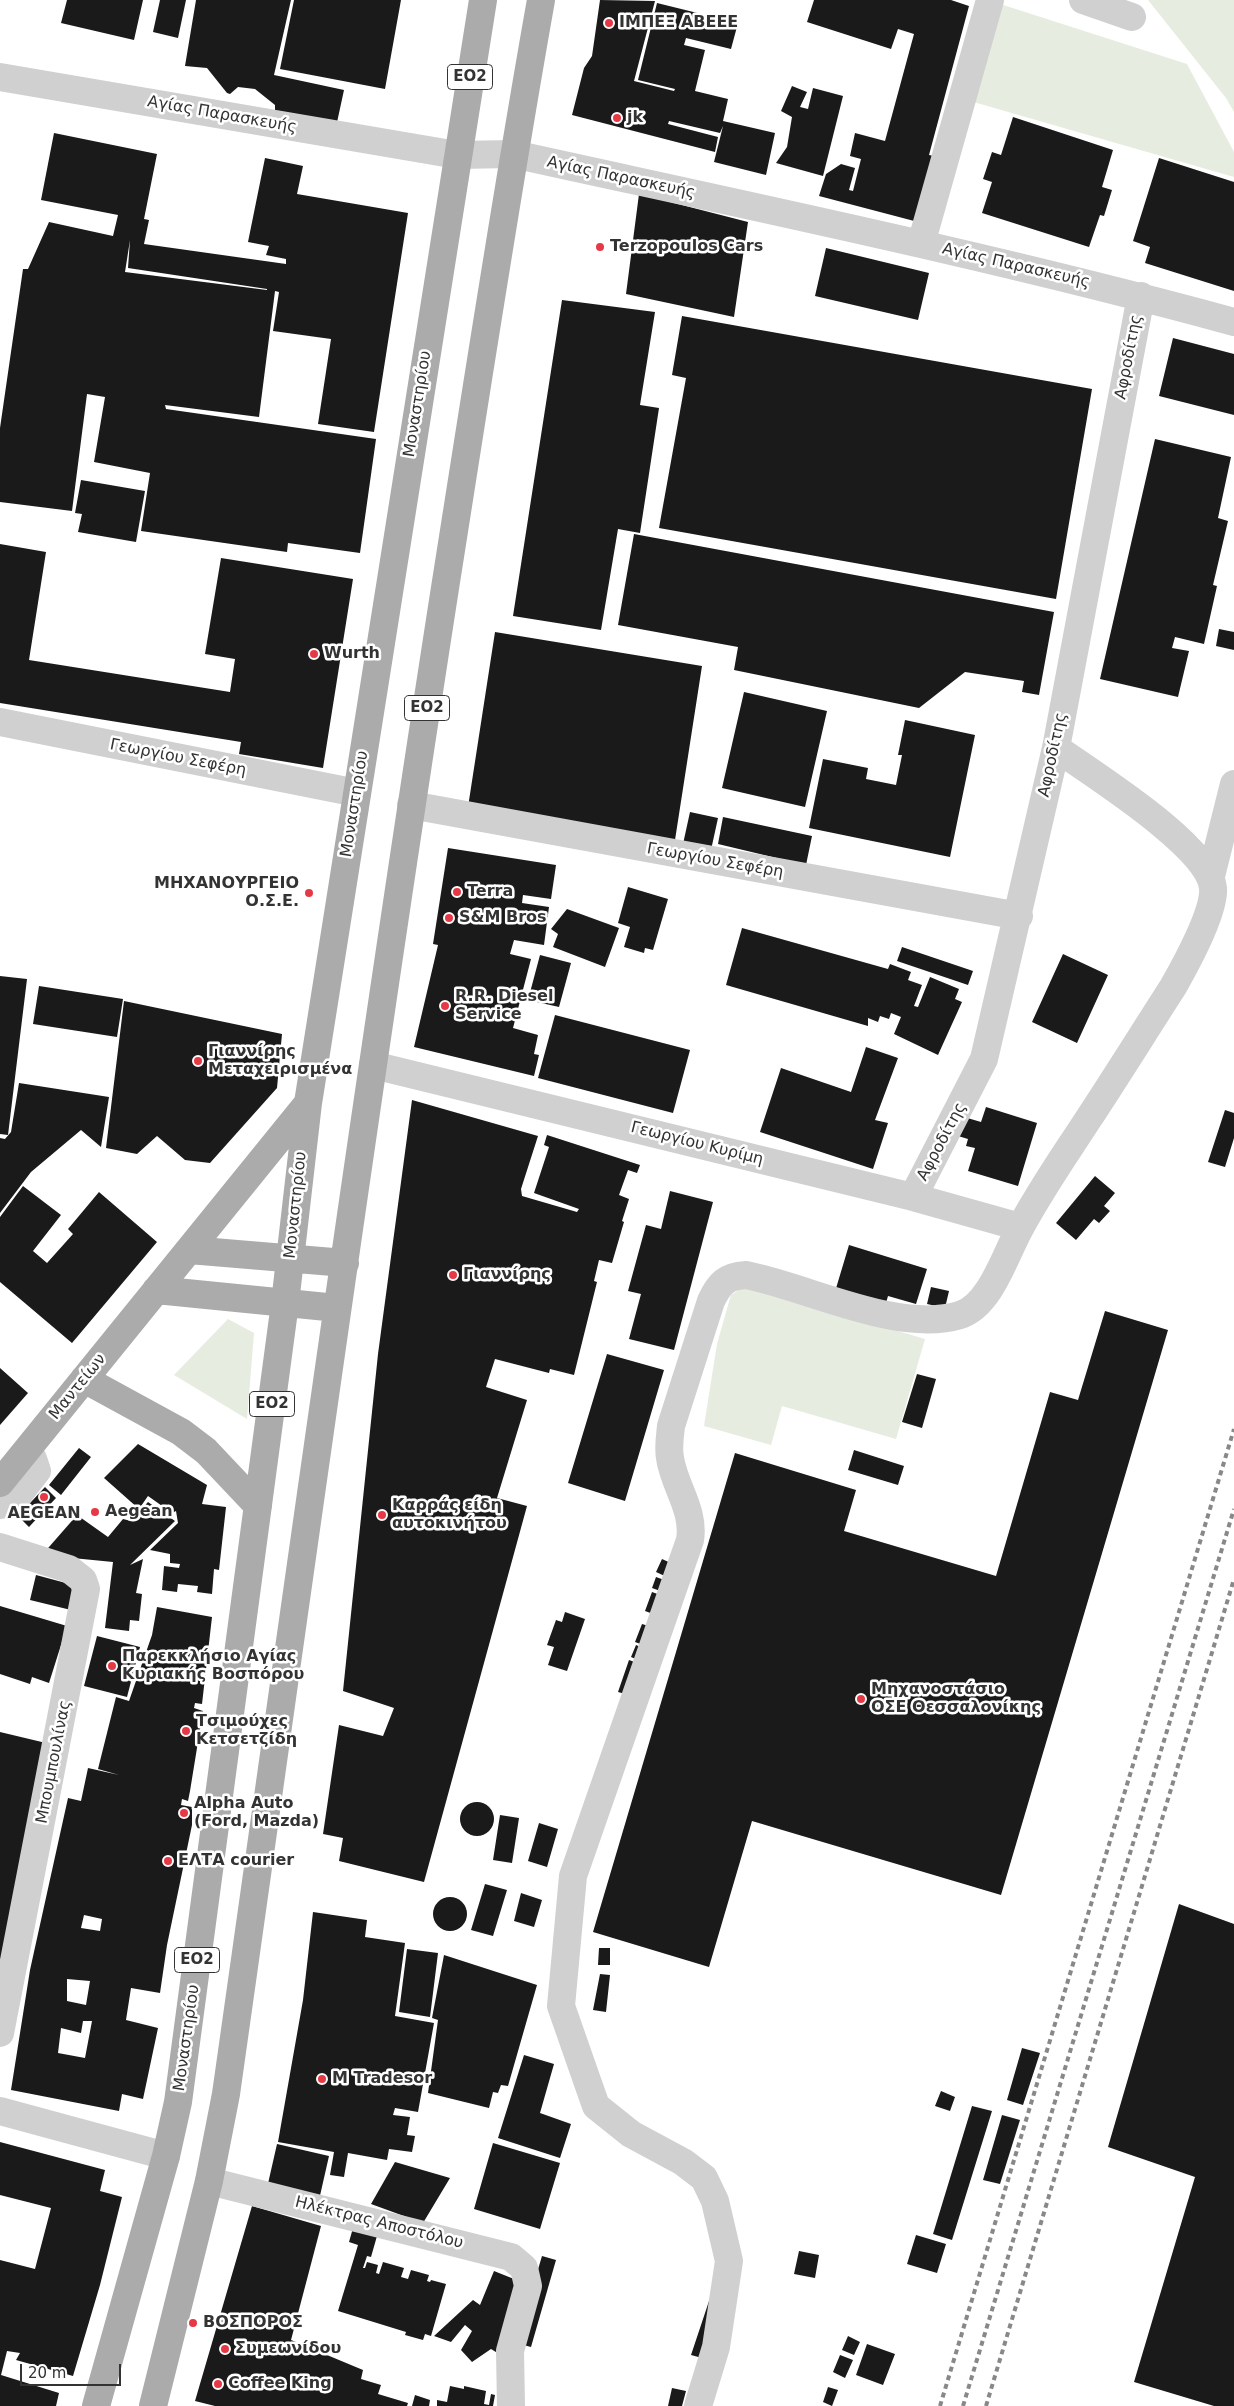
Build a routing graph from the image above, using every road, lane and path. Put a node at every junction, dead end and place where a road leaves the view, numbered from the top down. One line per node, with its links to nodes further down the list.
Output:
1 (483, 0): 8 (main road, Μοναστηρίου / ΕΟ2)
2 (541, 0): 7 (main road, ΕΟ2)
3 (990, 0): 9 (street)
4 (1084, 0): 5 (street)
5 (1132, 17)
6 (0, 77): 8 (street, Αγίας Παρασκευής)
7 (513, 154): 8 (street, Αγίας Παρασκευής); 9 (street, Αγίας Παρασκευής); 16 (main road, ΕΟ2)
8 (457, 155): 15 (main road, Μοναστηρίου / ΕΟ2)
9 (921, 244): 10 (street, Αγίας Παρασκευής)
10 (1141, 296): 11 (street, Αγίας Παρασκευής); 13 (street, Αφροδίτης)
11 (1234, 322)
12 (0, 722): 15 (street, Γεωργίου Σεφέρη)
13 (1056, 748): 17 (street); 18 (street, Αφροδίτης)
14 (1234, 784): 17 (street)
15 (356, 793): 20 (main road, Μοναστηρίου / ΕΟ2)
16 (412, 805): 18 (street, Γεωργίου Σεφέρη); 19 (main road, ΕΟ2)
17 (1211, 876): 22 (street)
18 (1019, 916): 21 (street, Αφροδίτης)
19 (373, 1065): 21 (street, Γεωργίου Κυρίμη); 25 (main road, ΕΟ2)
20 (308, 1103): 23 (main road, Μαντείων); 24 (main road, Μοναστηρίου / ΕΟ2)
21 (913, 1197): 22 (street, Γεωργίου Κυρίμη)
22 (1020, 1227): 42 (street)
23 (189, 1250): 24 (main road); 26 (main road, Μαντείων)
24 (290, 1259): 25 (main road); 27 (main road, Μοναστηρίου / ΕΟ2)
25 (344, 1263): 28 (main road, ΕΟ2)
26 (156, 1290): 27 (main road); 29 (main road, Μαντείων)
27 (285, 1303): 28 (main road); 33 (main road, Μοναστηρίου / ΕΟ2)
28 (337, 1308): 38 (main road, ΕΟ2)
29 (84, 1379): 31 (main road, Μαντείων); 33 (main road)
30 (33, 1459): 32 (street)
31 (0, 1483)
32 (0, 1504)
33 (258, 1506): 37 (main road, Μοναστηρίου / ΕΟ2)
34 (0, 1547): 35 (street, Μπουμπουλίνας)
35 (0, 2033)
36 (0, 2111): 37 (street)
37 (166, 2156): 39 (main road, Μοναστηρίου / ΕΟ2)
38 (209, 2181): 40 (main road, ΕΟ2); 41 (street, Ηλέκτρας Αποστόλου)
39 (96, 2406)
40 (153, 2406)
41 (511, 2406)
42 (698, 2406)

